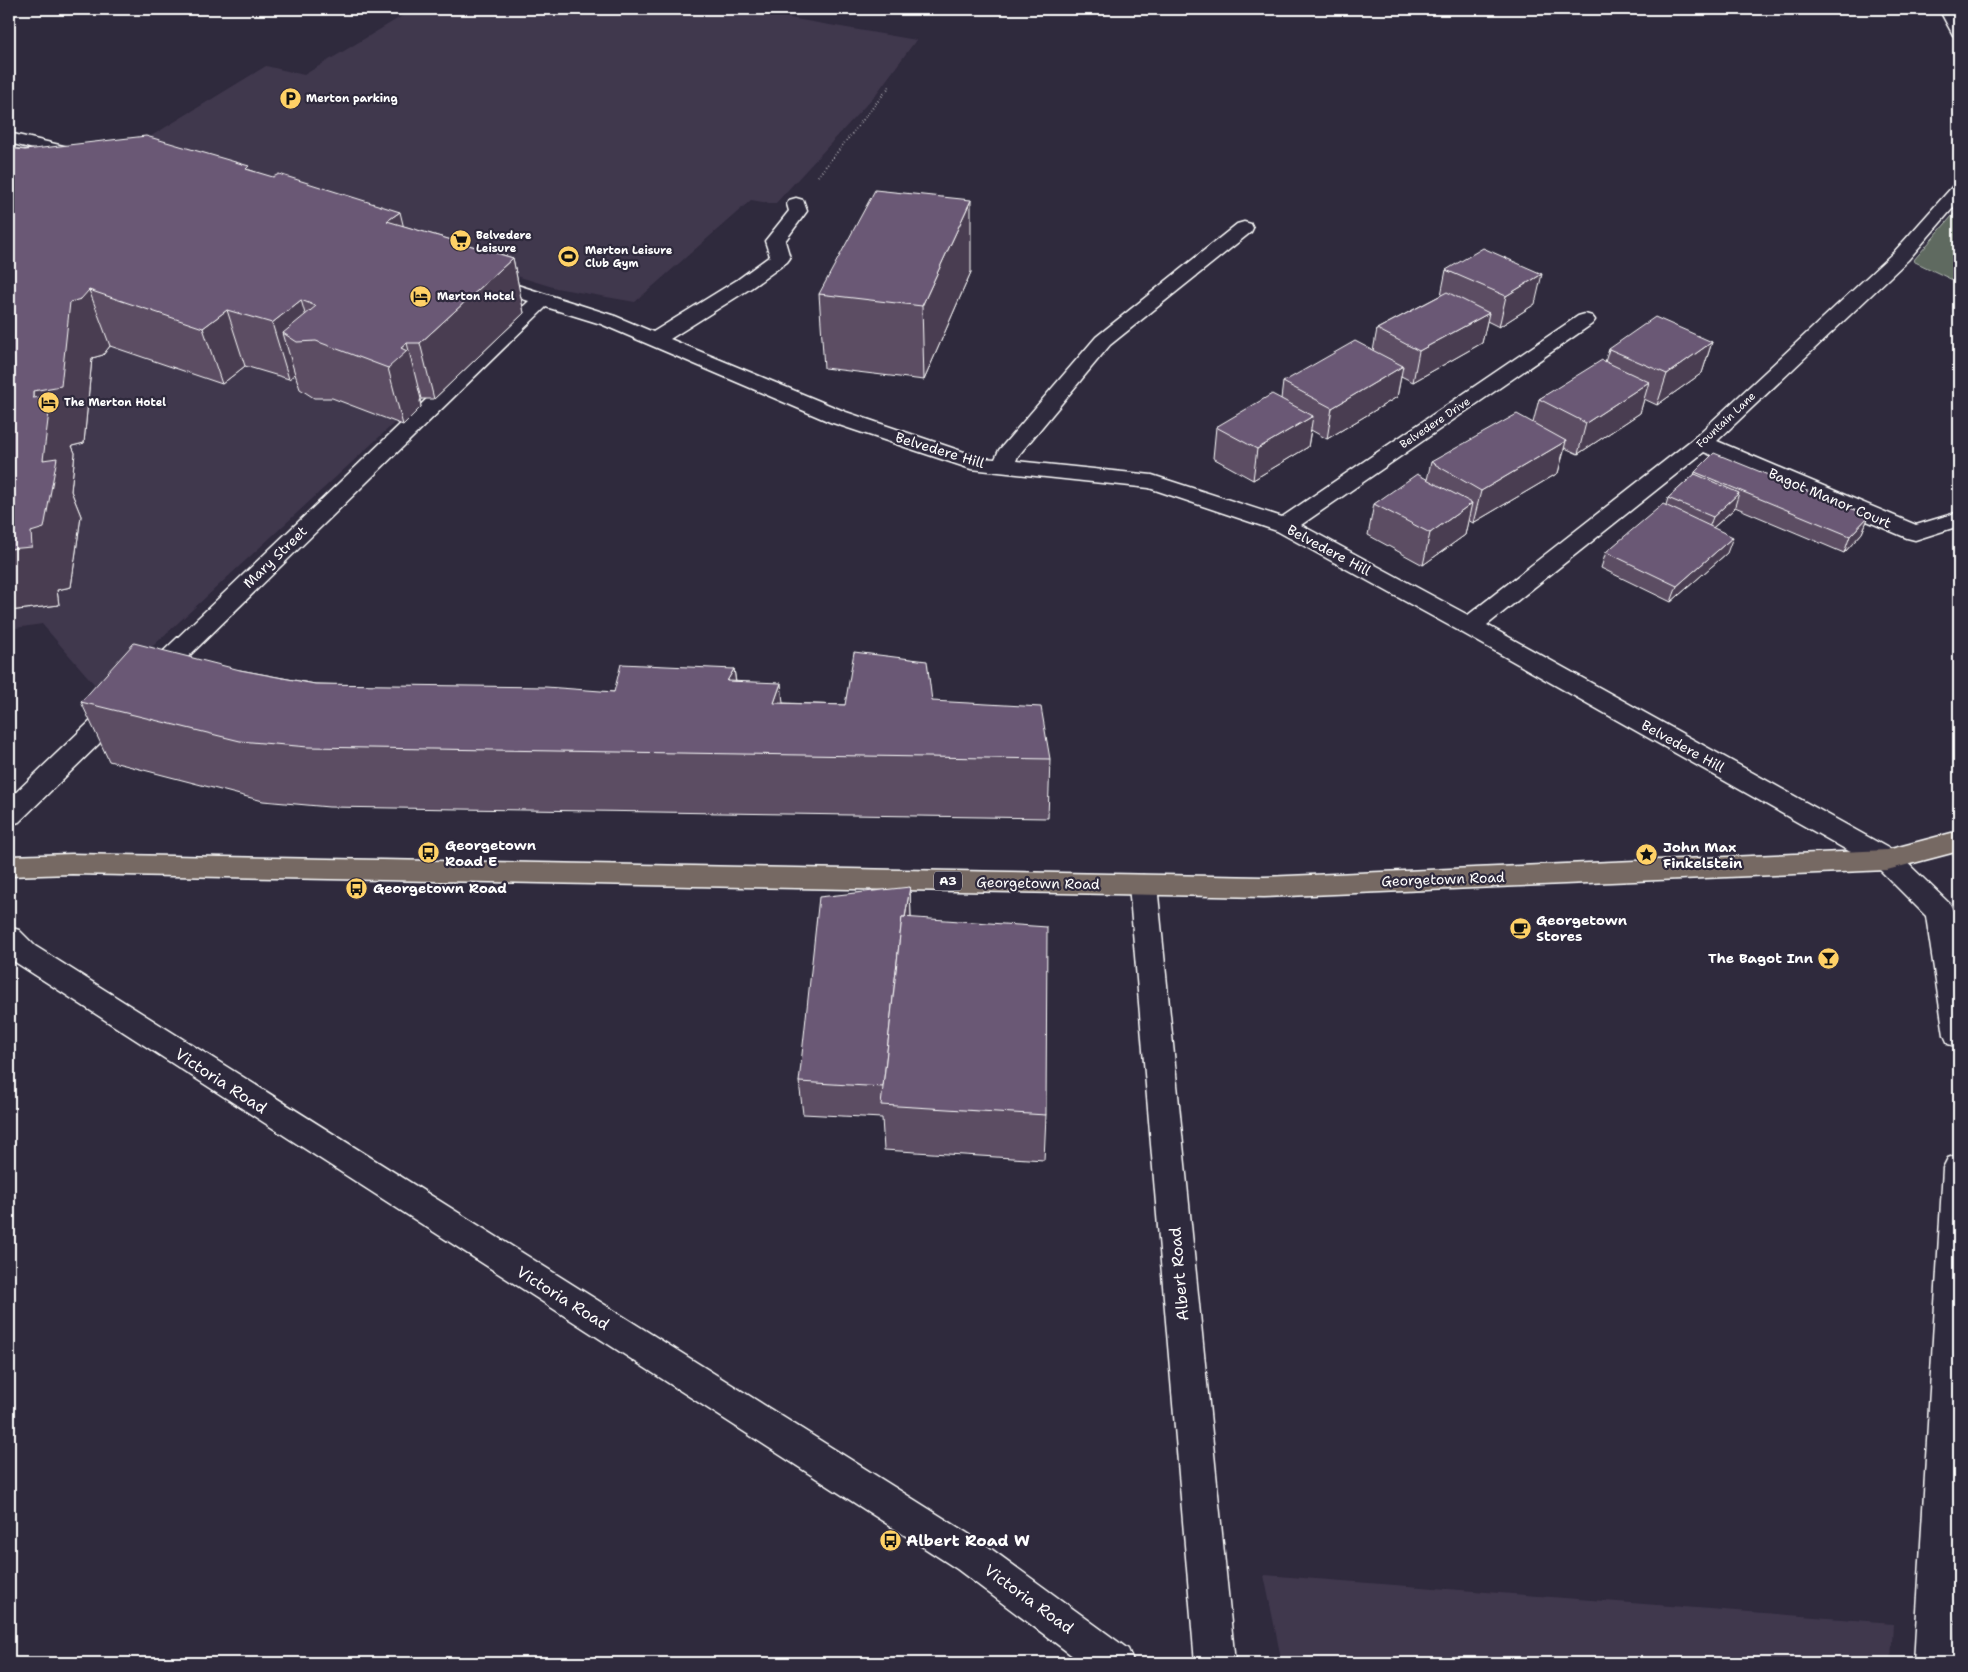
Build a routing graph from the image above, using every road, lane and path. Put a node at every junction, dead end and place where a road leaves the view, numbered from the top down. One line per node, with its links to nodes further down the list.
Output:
1 (1948, 9): 2 (street)
2 (1959, 32)
3 (890, 86): 7 (path)
4 (9, 138): 5 (street)
5 (96, 159)
6 (1959, 190): 13 (street, Fountain Lane)
7 (796, 204): 12 (street)
8 (1244, 228): 14 (street)
9 (466, 275): 10 (street, Belvedere Hill)
10 (542, 300): 12 (street, Belvedere Hill); 18 (street, Mary Street)
11 (1585, 320): 16 (street, Belvedere Drive)
12 (656, 339): 14 (street, Belvedere Hill)
13 (1702, 443): 15 (street, Bagot Manor Court); 17 (street, Fountain Lane)
14 (1004, 466): 16 (street, Belvedere Hill)
15 (1959, 519)
16 (1285, 526): 17 (street, Belvedere Hill)
17 (1470, 626): 20 (street, Belvedere Hill)
18 (9, 815)
19 (1959, 841): 20 (main road, A3)
20 (1887, 860): 22 (main road, Georgetown Road / A3); 24 (street, Belvedere Hill)
21 (9, 866): 22 (main road, Georgetown Road / A3)
22 (1143, 885): 27 (street, Albert Road)
23 (9, 938): 26 (street, Victoria Road)
24 (1959, 1035)
25 (1959, 1168): 28 (street)
26 (1114, 1663)
27 (1215, 1663)
28 (1934, 1663)

